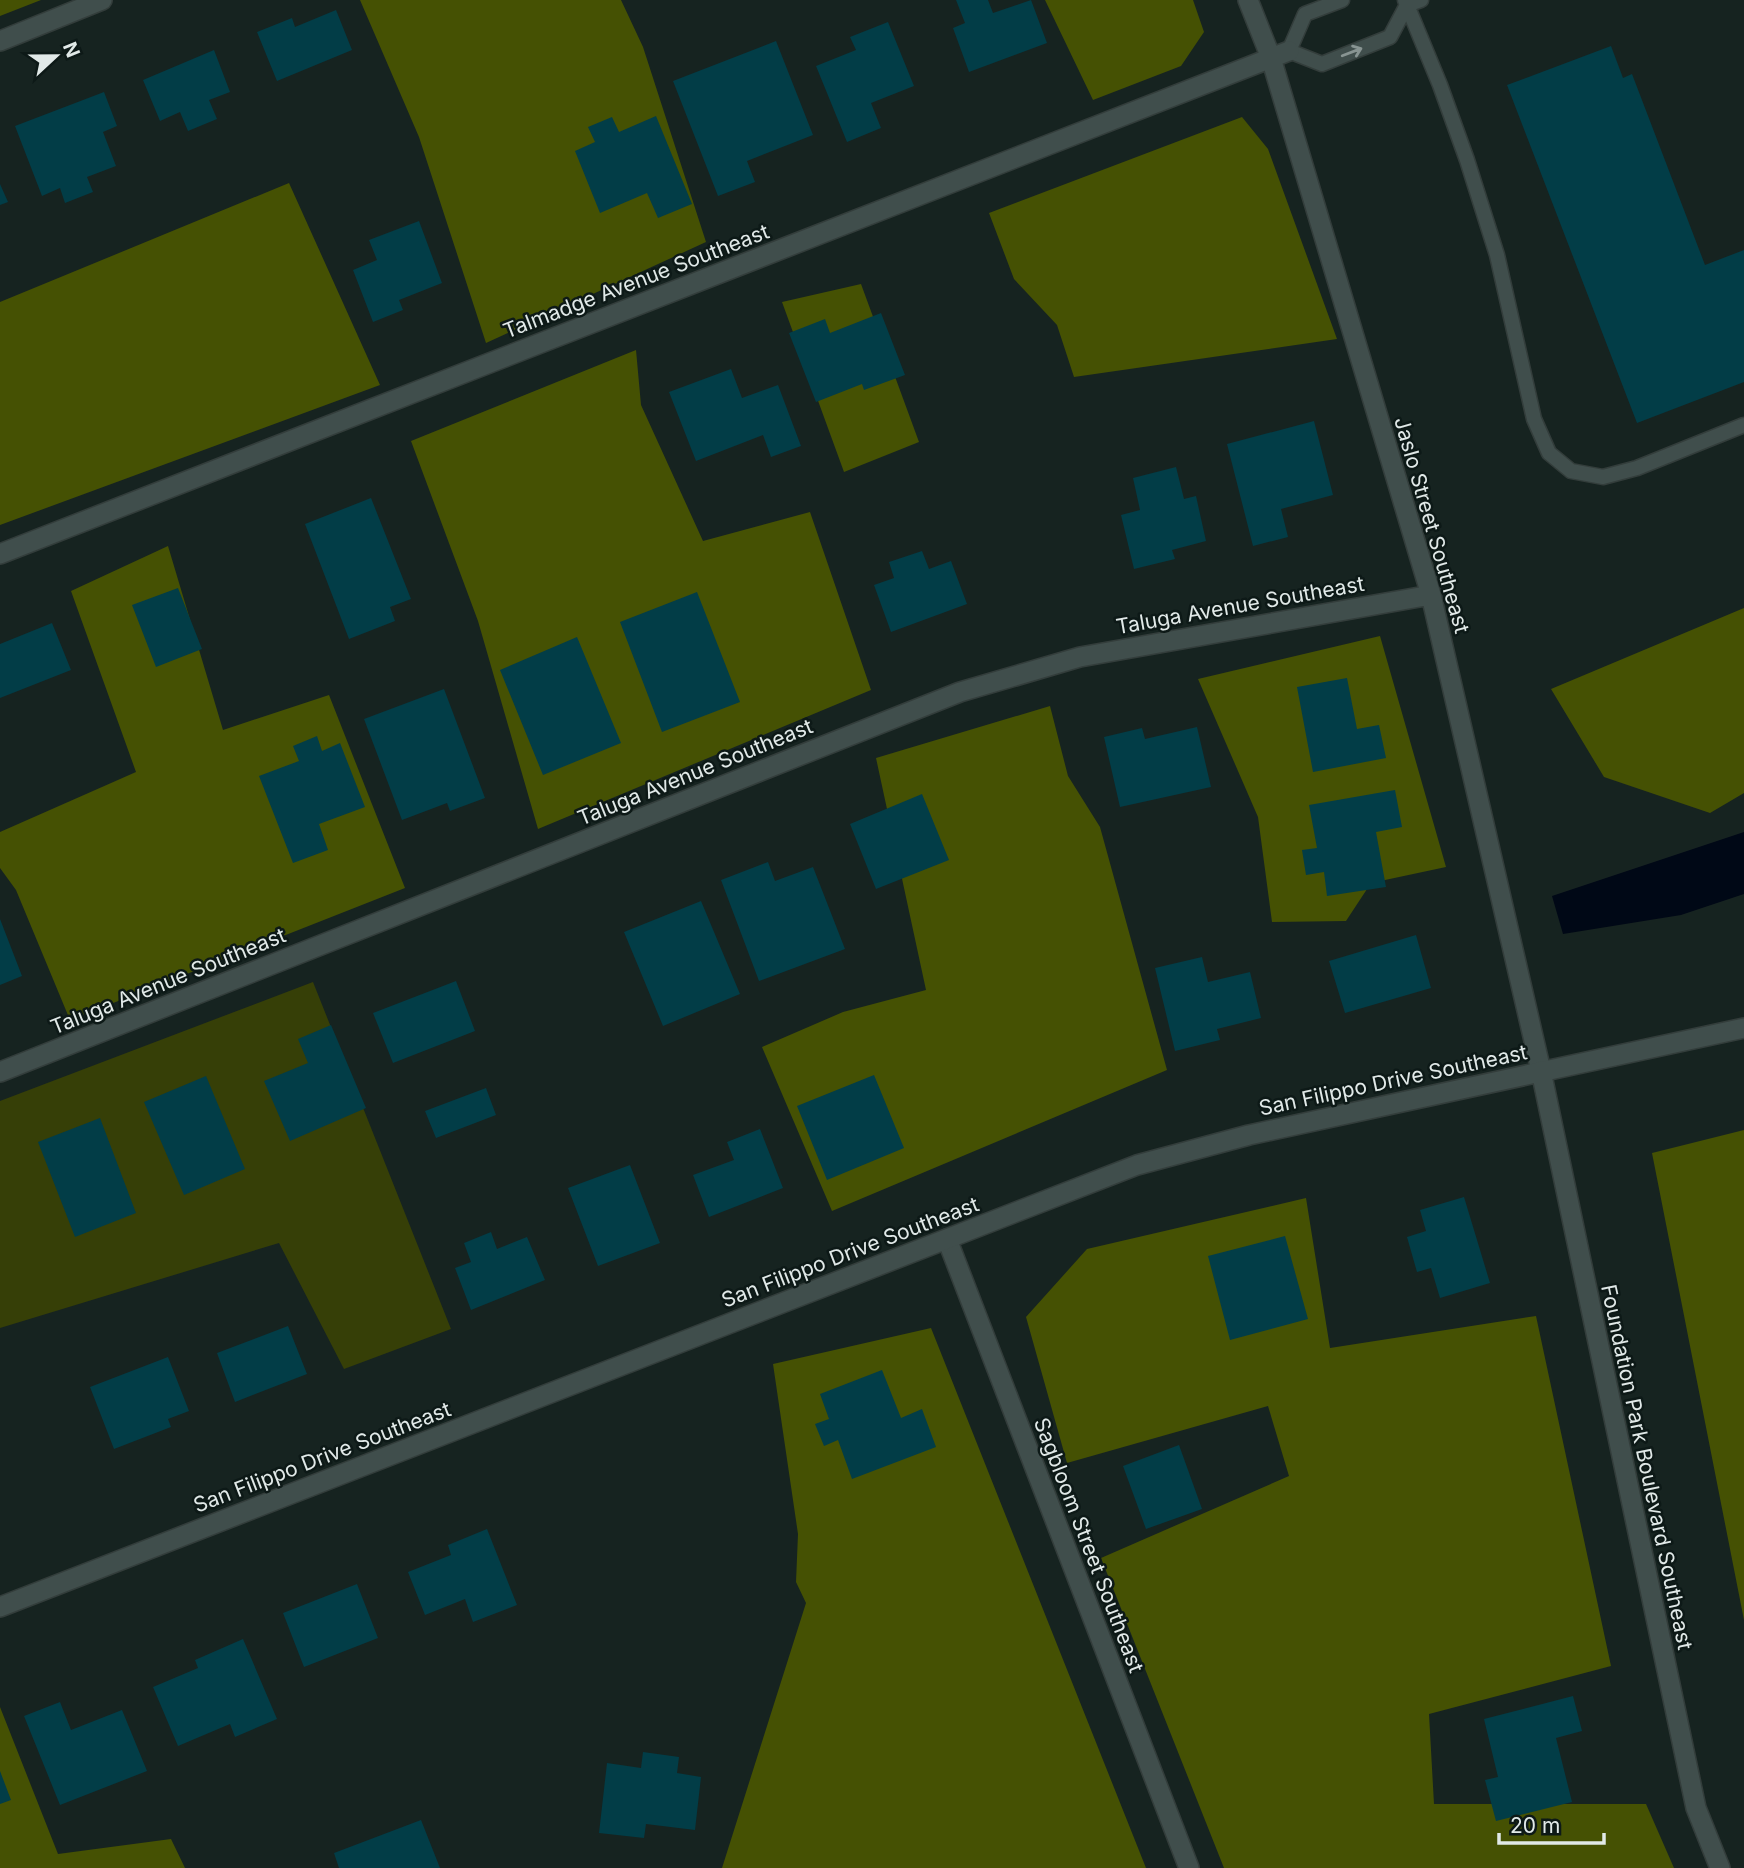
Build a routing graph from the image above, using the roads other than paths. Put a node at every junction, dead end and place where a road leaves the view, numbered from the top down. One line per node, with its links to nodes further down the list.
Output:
1 (102, 0): 5 (street)
2 (1248, 0): 6 (street, Jaslo Street Southeast)
3 (1342, 0): 6 (lane)
4 (1408, 1): 6 (lane, one-way to 4); 7 (lane)
5 (0, 41)
6 (1280, 54): 8 (street, Talmadge Avenue Southeast); 9 (street, Jaslo Street Southeast)
7 (1744, 425)
8 (0, 554)
9 (1431, 594): 11 (street, Taluga Avenue Southeast); 12 (street, Jaslo Street Southeast)
10 (1744, 1028): 12 (street, San Filippo Drive Southeast)
11 (0, 1072)
12 (1541, 1072): 13 (street, San Filippo Drive Southeast); 16 (street, Foundation Park Boulevard Southeast)
13 (947, 1239): 14 (street, San Filippo Drive Southeast); 15 (street, Sagbloom Street Southeast)
14 (0, 1607)
15 (1189, 1868)
16 (1720, 1868)

